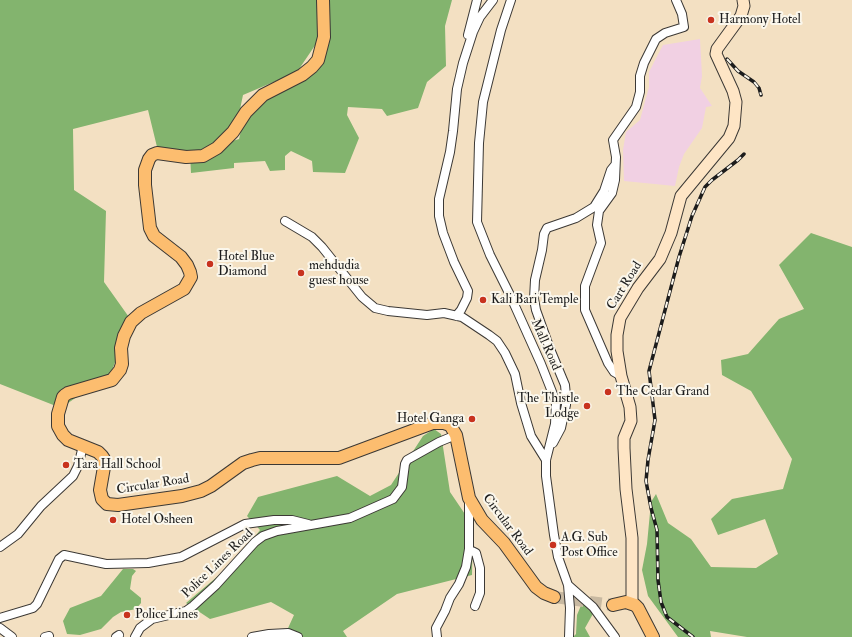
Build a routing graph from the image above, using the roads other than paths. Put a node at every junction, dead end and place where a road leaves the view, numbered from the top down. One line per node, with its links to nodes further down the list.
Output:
1 (323, 0): 13 (main road, Circular Road)
2 (477, 0): 7 (street)
3 (493, 0): 7 (street)
4 (511, 0): 14 (street, Mall Road)
5 (676, 0): 8 (street)
6 (743, 0): 11 (main road, Cart Road)
7 (467, 47): 10 (street)
8 (616, 165): 11 (street); 14 (street)
9 (284, 221): 10 (street)
10 (456, 316): 15 (street)
11 (621, 376): 22 (main road, Cart Road)
12 (456, 435): 13 (main road, Circular Road); 16 (main road, Circular Road); 17 (street, Police Lines Road)
13 (83, 446): 18 (street)
14 (549, 446): 15 (street, Mall Road)
15 (546, 460): 20 (street, Mall Road)
16 (469, 498): 19 (street); 21 (main road, Circular Road)
17 (313, 525): 25 (street); 28 (street, Police Lines Road)
18 (0, 547)
19 (469, 553): 24 (street); 31 (street)
20 (568, 585): 32 (street, Mall Road); 33 (street)
21 (554, 597)
22 (632, 603): 23 (main road); 34 (main road)
23 (613, 605)
24 (475, 606)
25 (0, 618)
26 (0, 628): 27 (street)
27 (12, 637)
28 (135, 637)
29 (252, 637): 30 (street)
30 (298, 637)
31 (438, 637)
32 (569, 637)
33 (615, 637)
34 (653, 637)

